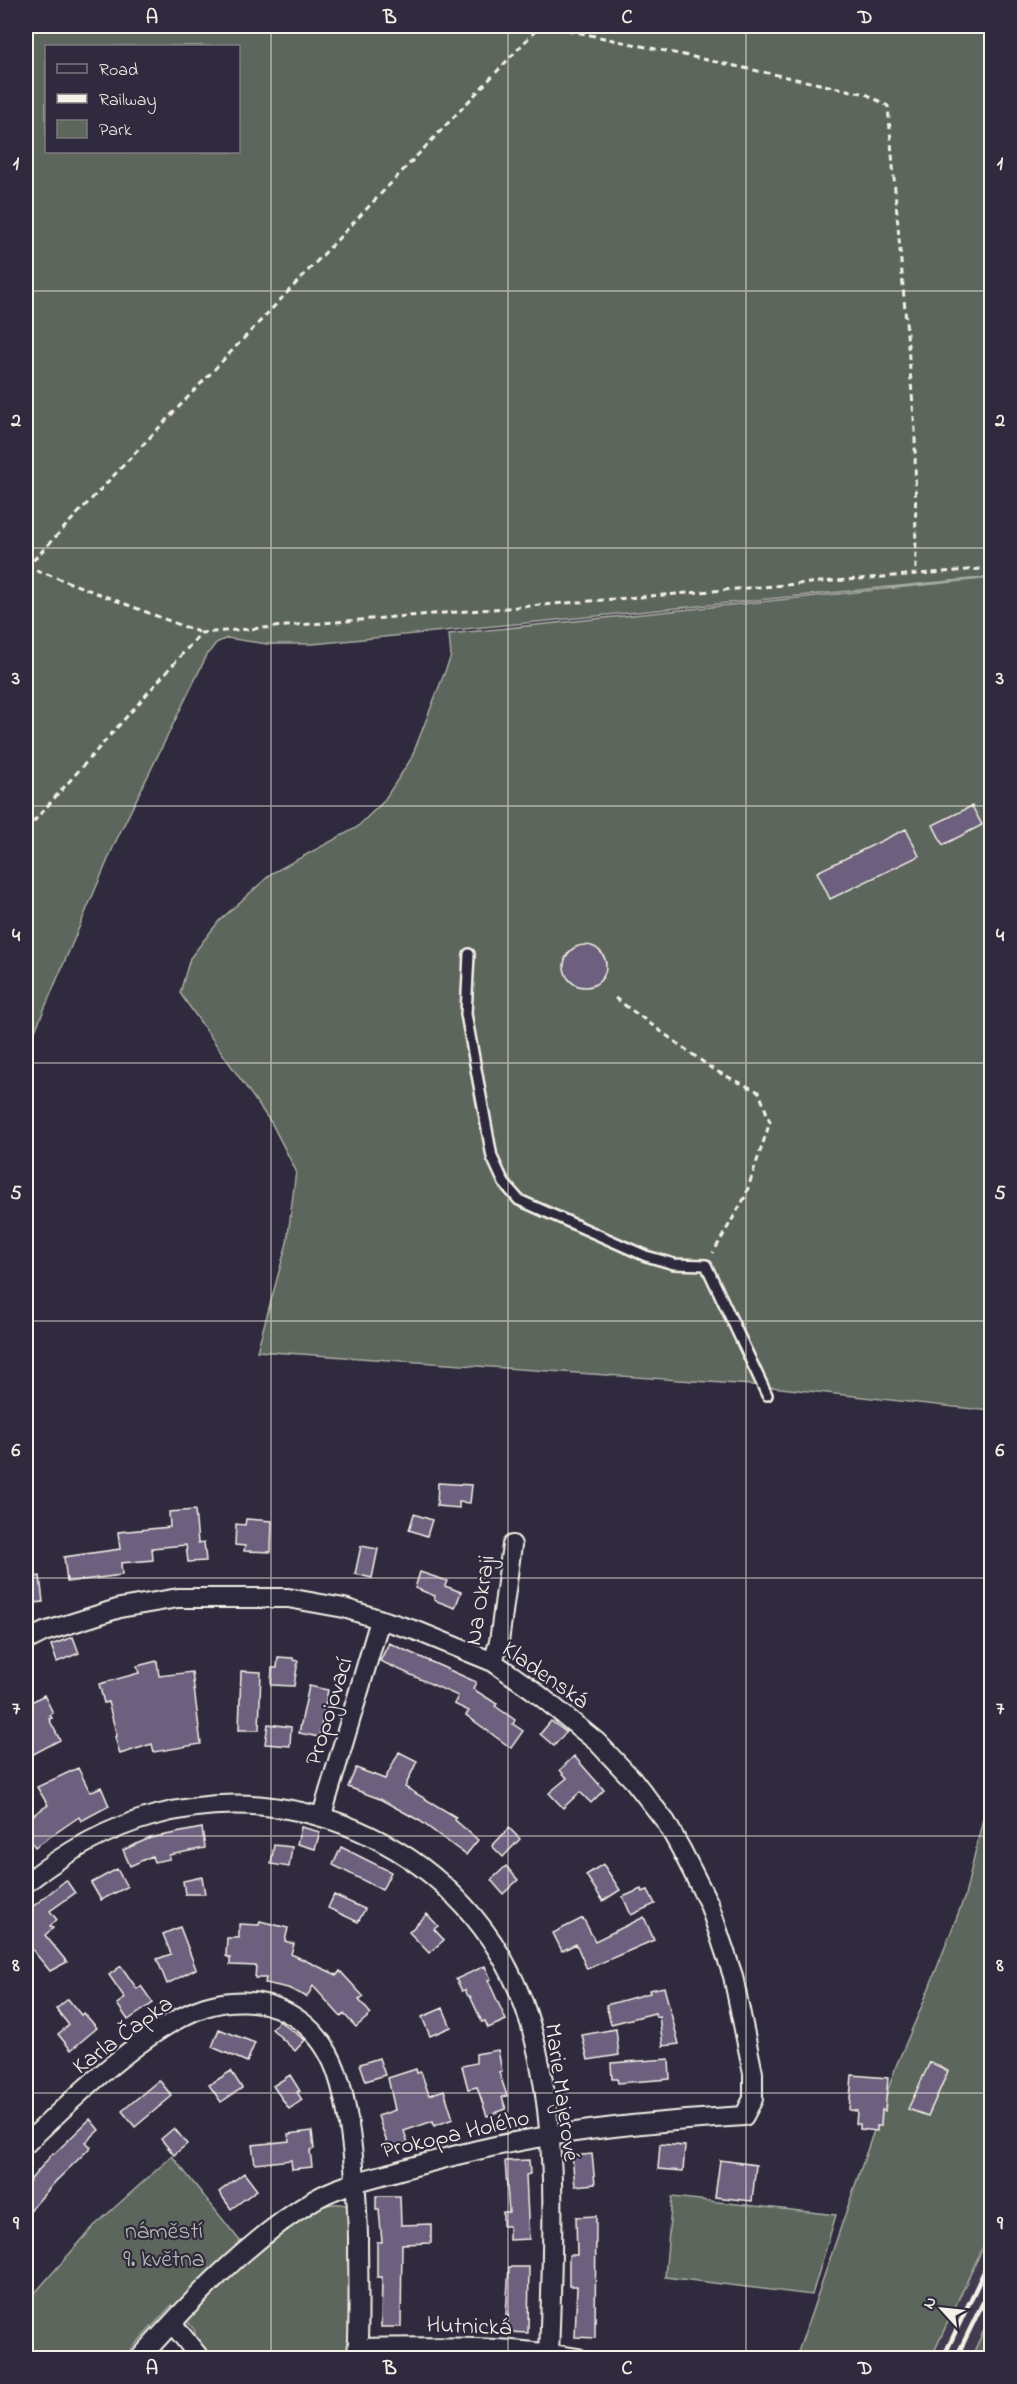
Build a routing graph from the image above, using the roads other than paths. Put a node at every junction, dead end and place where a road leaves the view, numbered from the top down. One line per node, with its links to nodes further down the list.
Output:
1 (469, 954): 2 (lane)
2 (767, 1395)
3 (512, 1545): 6 (street, Na Okraji)
4 (380, 1620): 5 (street, Kladenská); 6 (street, Kladenská); 7 (street, Propojovací)
5 (26, 1641)
6 (493, 1662): 9 (street, Kladenská)
7 (322, 1815): 8 (street, Marie Majerové); 10 (street, Marie Majerové)
8 (26, 1883)
9 (744, 2116): 10 (street, Prokopa Holého)
10 (549, 2136): 12 (street, Prokopa Holého); 15 (street, Marie Majerové)
11 (26, 2145): 12 (street, Karla Čapka)
12 (356, 2182): 13 (street); 14 (street)
13 (171, 2323): 16 (street); 17 (street)
14 (358, 2353): 15 (street, Hutnická)
15 (549, 2356): 18 (street, Hutnická)
16 (140, 2358)
17 (200, 2358)
18 (578, 2358)

